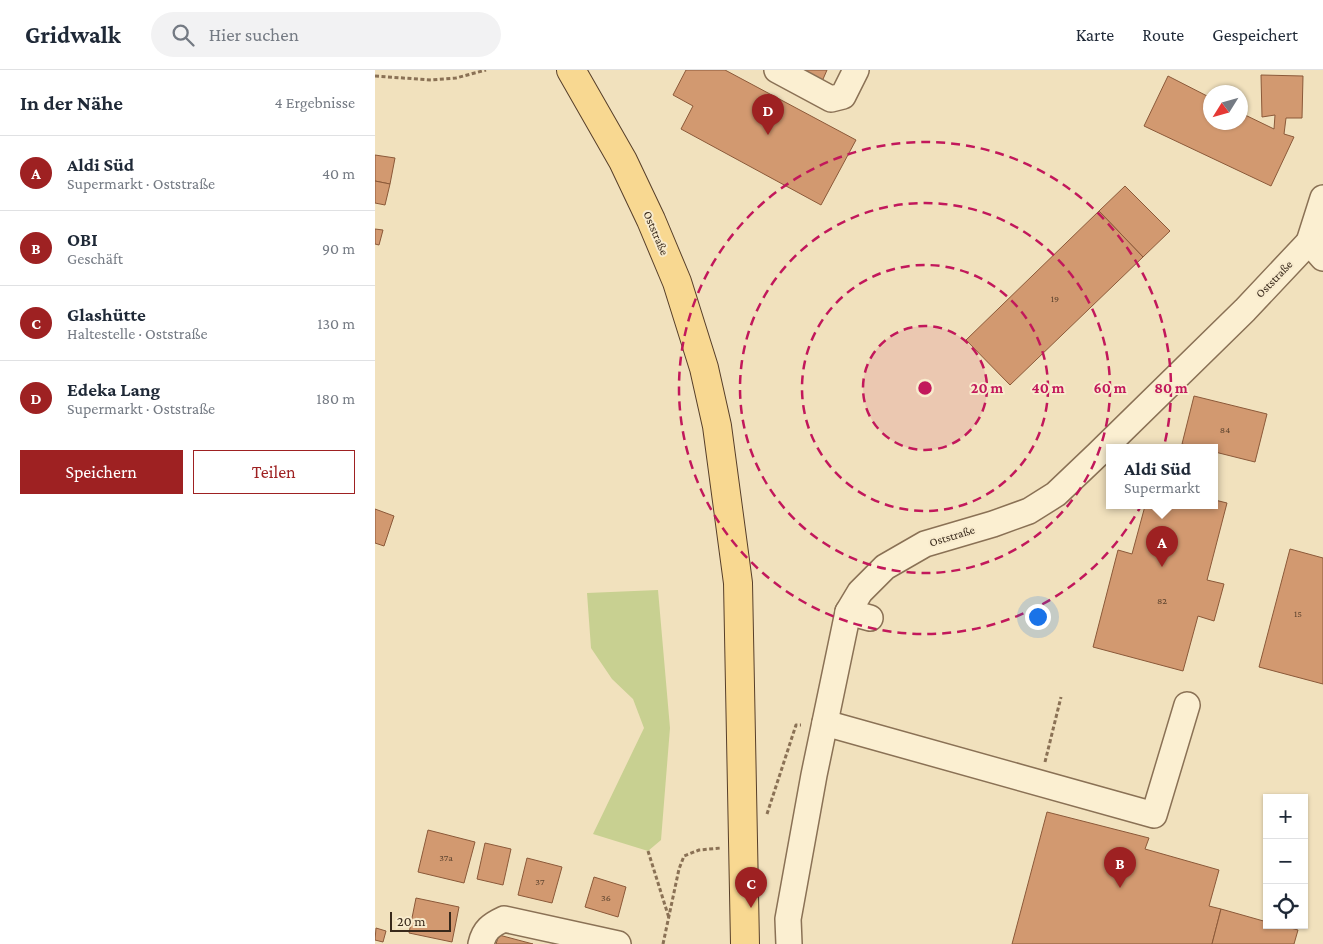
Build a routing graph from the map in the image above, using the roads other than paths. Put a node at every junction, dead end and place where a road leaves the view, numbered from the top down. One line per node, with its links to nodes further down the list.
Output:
1 (551, 70): 5 (main road, Oststraße)
2 (571, 70): 5 (main road, Oststraße)
3 (777, 70): 4 (street)
4 (856, 70)
5 (591, 106): 8 (main road, Oststraße)
6 (1323, 198): 7 (street)
7 (1316, 250): 9 (street, Oststraße)
8 (704, 368): 15 (main road, Oststraße); 16 (main road, Oststraße)
9 (1108, 444)
10 (1106, 446): 12 (street, Oststraße)
11 (1187, 705): 12 (street)
12 (825, 723): 17 (street, Oststraße)
13 (481, 944): 14 (street)
14 (618, 944)
15 (727, 944)
16 (745, 944)
17 (789, 944)

